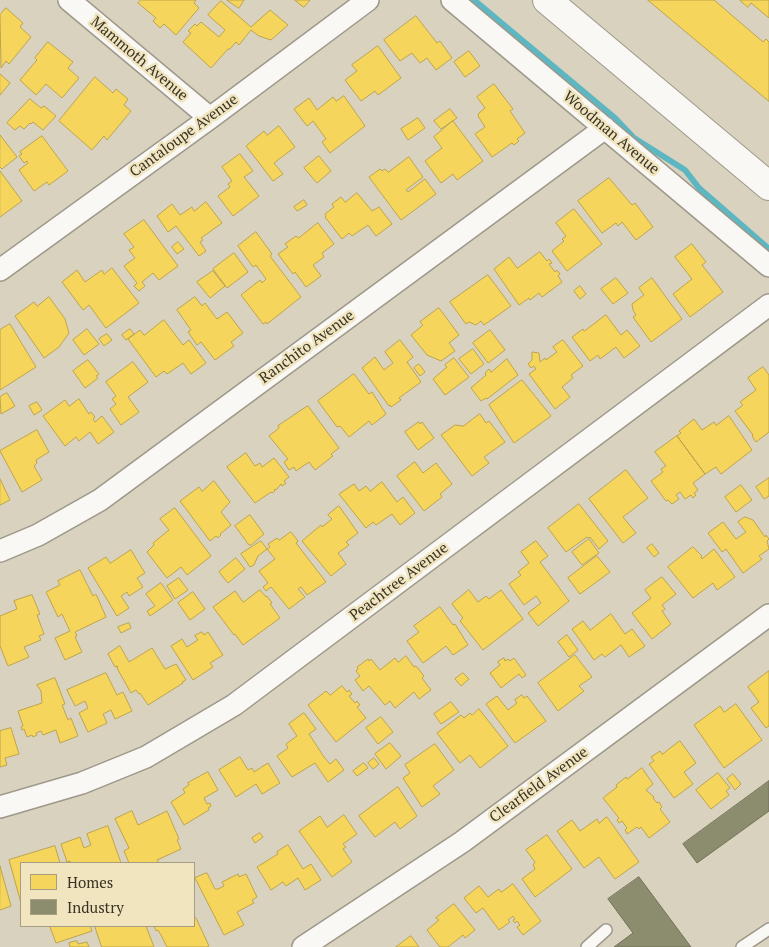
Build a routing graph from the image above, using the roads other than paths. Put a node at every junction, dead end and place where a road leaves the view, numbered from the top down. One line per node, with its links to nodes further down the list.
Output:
1 (69, 0): 5 (street, Mammoth Avenue)
2 (368, 0): 5 (street, Cantaloupe Avenue)
3 (452, 0): 6 (street, Woodman Avenue)
4 (547, 0): 7 (main road)
5 (210, 118): 9 (street, Cantaloupe Avenue)
6 (605, 128): 8 (street, Woodman Avenue); 11 (street, Ranchito Avenue)
7 (769, 186)
8 (769, 266)
9 (0, 270)
10 (769, 305): 13 (street, Peachtree Avenue)
11 (0, 551)
12 (769, 615): 16 (street, Clearfield Avenue)
13 (0, 807)
14 (769, 929): 18 (lane)
15 (606, 930): 17 (lane)
16 (303, 947)
17 (587, 947)
18 (742, 947)

